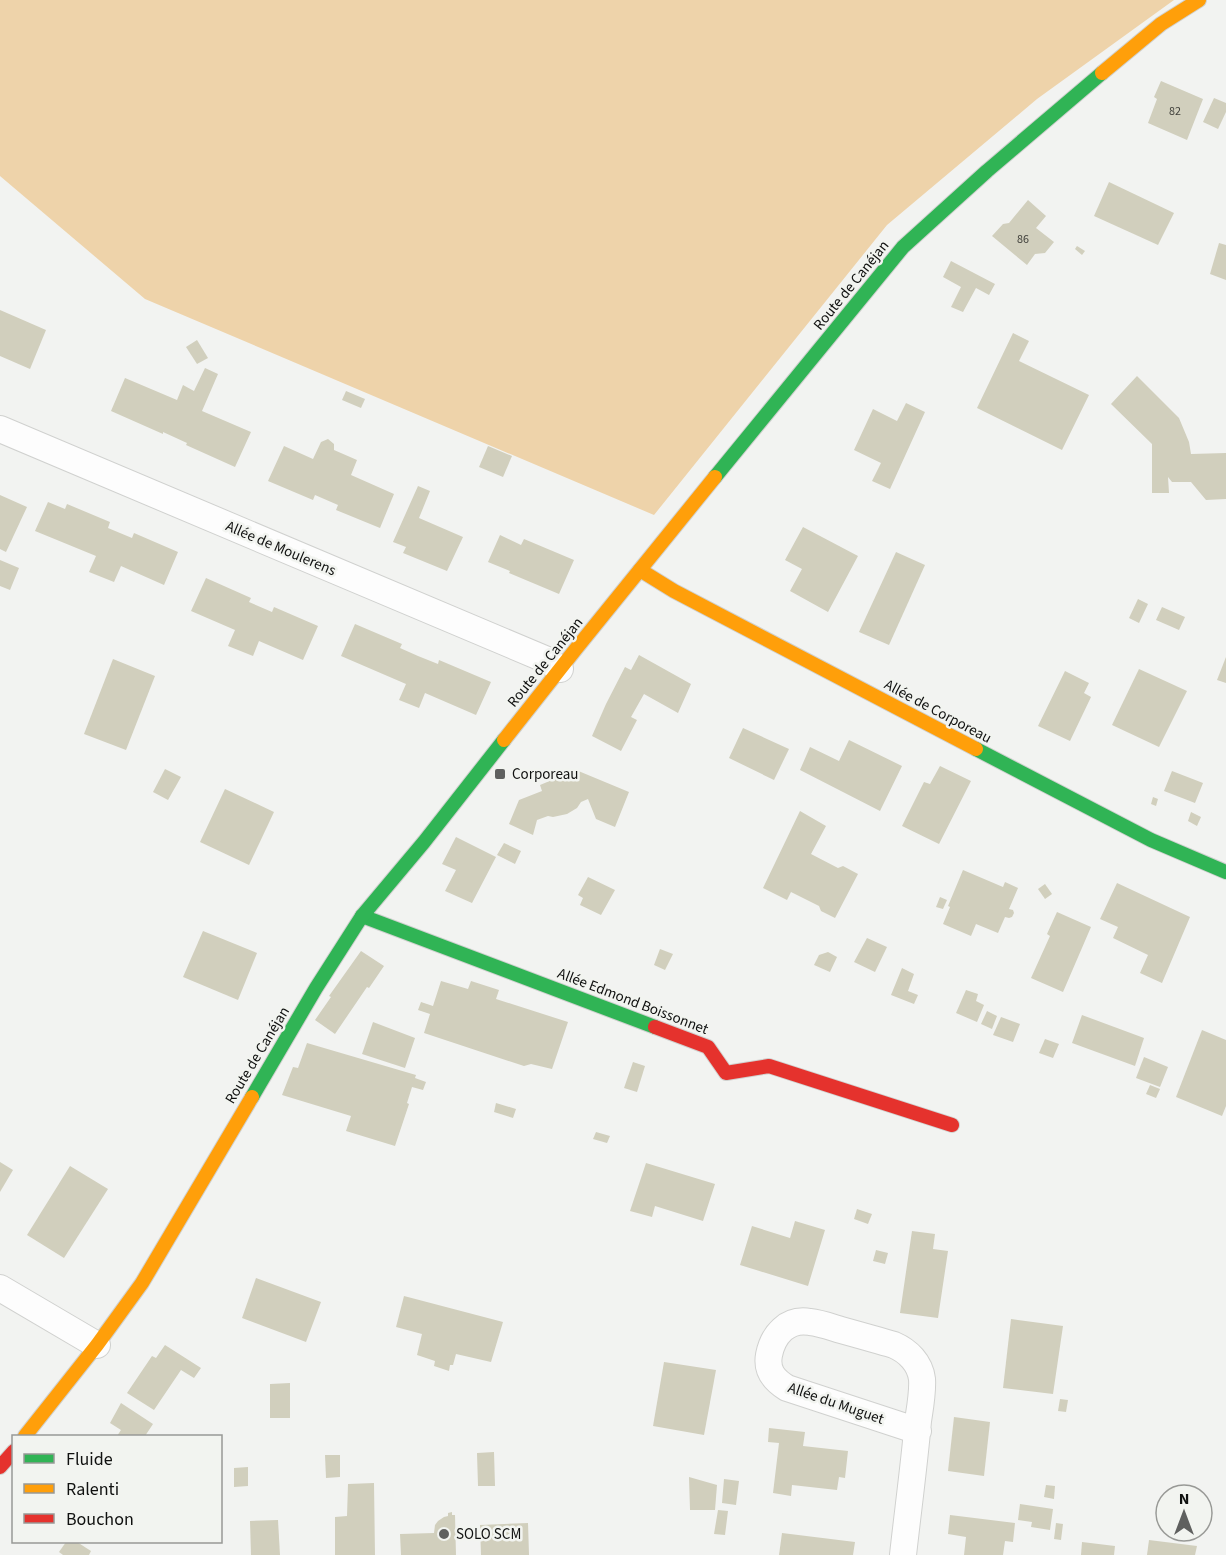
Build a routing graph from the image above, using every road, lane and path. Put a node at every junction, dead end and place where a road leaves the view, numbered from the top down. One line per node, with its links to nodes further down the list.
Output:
1 (1199, 0): 3 (street, Route de Canéjan)
2 (0, 429): 4 (street, Allée de Moulerens)
3 (640, 570): 4 (street, Route de Canéjan); 5 (street, Allée de Corporeau)
4 (560, 669): 6 (street, Route de Canéjan)
5 (1226, 872)
6 (362, 916): 7 (street, Allée Edmond Boissonnet); 9 (street, Route de Canéjan)
7 (952, 1125)
8 (0, 1288): 9 (street)
9 (97, 1346): 11 (street, Route de Canéjan)
10 (918, 1431): 10 (street, Allée du Muguet); 14 (street, Allée du Muguet)
11 (27, 1435)
12 (12, 1452): 13 (street)
13 (0, 1467)
14 (903, 1555)

